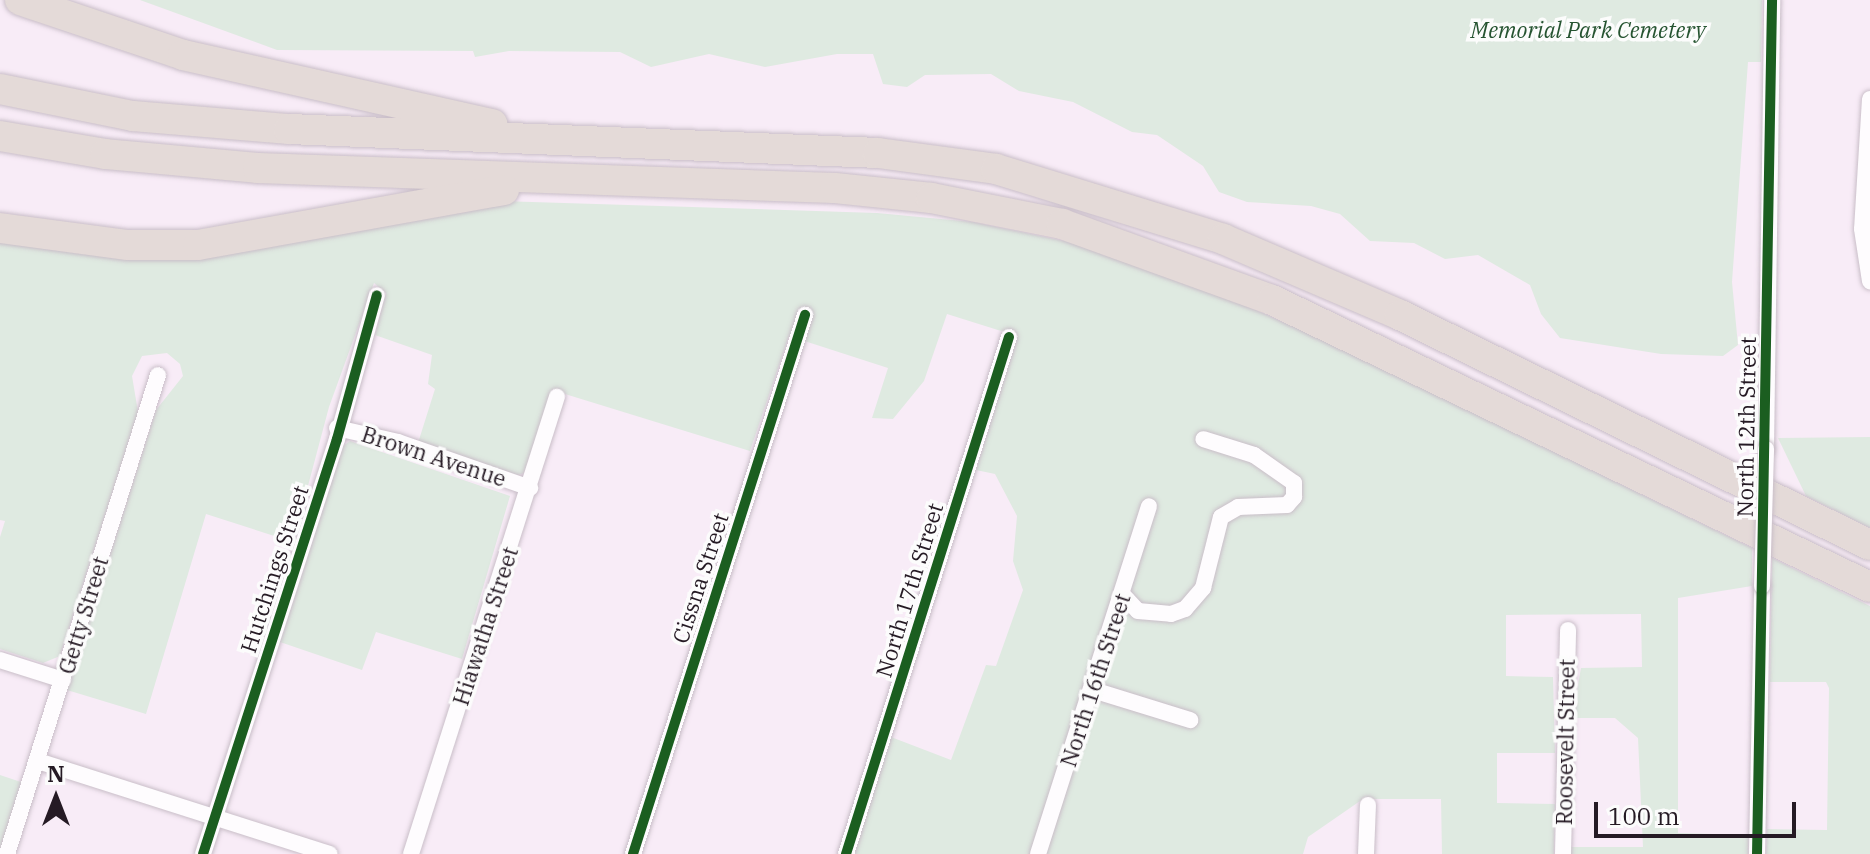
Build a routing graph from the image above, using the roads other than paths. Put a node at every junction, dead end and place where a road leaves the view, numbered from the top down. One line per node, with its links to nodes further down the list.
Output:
1 (20, 0): 6 (highway)
2 (1772, 0): 39 (street, North 12th Street, bridge)
3 (8, 91): 6 (highway)
4 (1870, 99): 9 (street)
5 (2, 137): 7 (highway)
6 (568, 140): 19 (highway)
7 (569, 179): 8 (highway); 20 (highway)
8 (0, 228)
9 (1870, 281)
10 (377, 295): 15 (street, Hutchings Street)
11 (805, 315): 34 (street, Cissna Street)
12 (1009, 337): 35 (street, North 17th Street)
13 (158, 375): 24 (street, Getty Street)
14 (557, 397): 17 (street, Hiawatha Street)
15 (337, 428): 17 (street, Brown Avenue); 29 (street, Hutchings Street)
16 (1203, 439): 21 (street)
17 (530, 488): 33 (street, Hiawatha Street)
18 (1149, 506): 21 (street, North 16th Street)
19 (1870, 545)
20 (1870, 587)
21 (1122, 594): 25 (street, North 16th Street)
22 (1568, 630): 38 (street, Roosevelt Street)
23 (0, 660): 24 (street)
24 (63, 680): 27 (street, Getty Street)
25 (1093, 690): 26 (street); 36 (street, North 16th Street)
26 (1190, 720)
27 (38, 761): 29 (street); 30 (street, Getty Street)
28 (1368, 805): 37 (street)
29 (215, 817): 31 (street, Hutchings Street); 32 (street)
30 (7, 854)
31 (203, 854)
32 (330, 854)
33 (411, 854)
34 (633, 854)
35 (846, 854)
36 (1038, 854)
37 (1366, 854)
38 (1563, 854)
39 (1757, 854)

